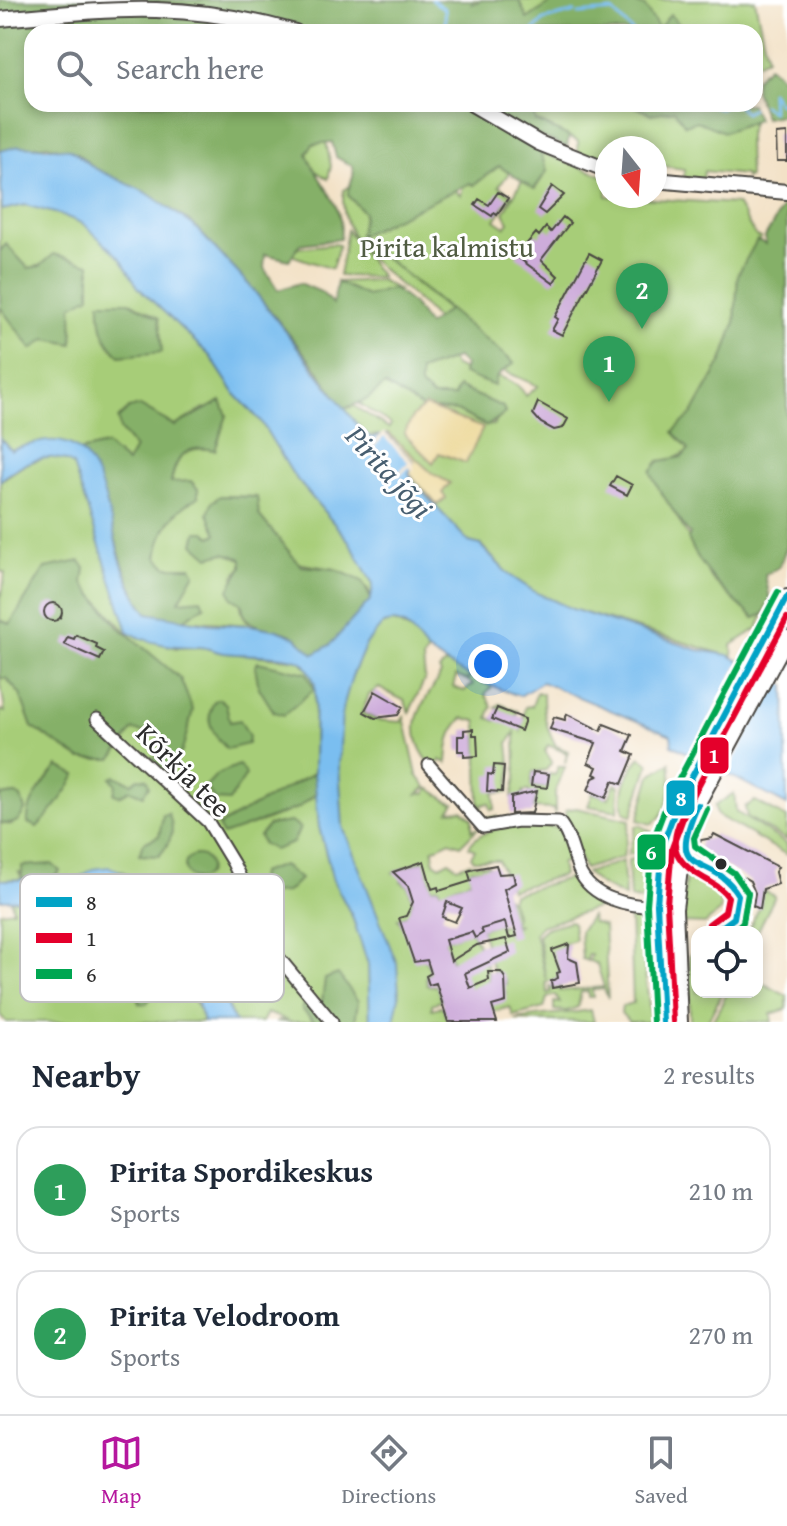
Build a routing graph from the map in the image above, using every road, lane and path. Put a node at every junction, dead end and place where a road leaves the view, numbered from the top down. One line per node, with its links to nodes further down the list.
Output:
1 (0, 19): 2 (main road)
2 (267, 24)
3 (486, 112): 4 (main road)
4 (595, 165)
5 (667, 181): 6 (main road)
6 (787, 192)
7 (787, 597): 12 (main road)
8 (784, 644): 16 (main road)
9 (97, 719): 11 (street, Kõrkja tee)
10 (429, 765): 12 (street)
11 (238, 874)
12 (657, 907): 15 (main road)
13 (284, 964): 14 (street, Kõrkja tee)
14 (332, 1022)
15 (663, 1022)
16 (680, 1022)

